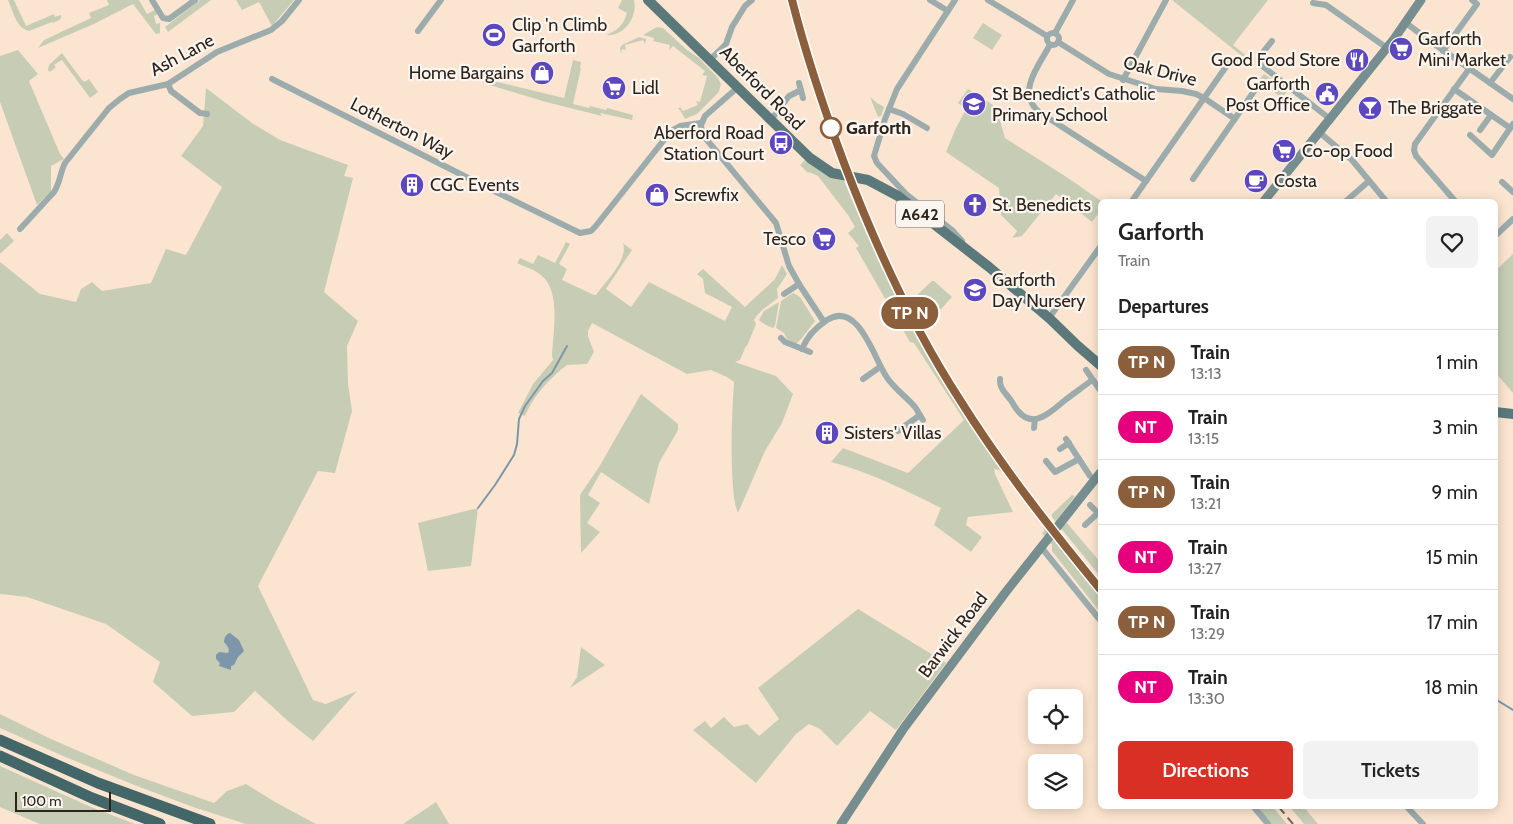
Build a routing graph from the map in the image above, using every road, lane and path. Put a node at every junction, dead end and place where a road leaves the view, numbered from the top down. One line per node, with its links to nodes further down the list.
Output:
1 (152, 0): 2 (street)
2 (195, 0)
3 (299, 0): 32 (street, Ash Lane)
4 (441, 0): 17 (street)
5 (648, 0): 26 (main road, Aberford Road / A642)
6 (752, 0): 26 (street)
7 (930, 0): 15 (street)
8 (955, 0): 15 (street)
9 (988, 0): 19 (street)
10 (1073, 0): 18 (street)
11 (1421, 0): 16 (street)
12 (1472, 0): 24 (street)
13 (1165, 1): 30 (street)
14 (1313, 3): 23 (street)
15 (948, 11): 39 (street)
16 (1406, 23): 23 (street); 24 (street)
17 (418, 30)
18 (1055, 33): 19 (street); 21 (street)
19 (1047, 36): 22 (street)
20 (1272, 41): 42 (street)
21 (1058, 42): 22 (street); 30 (street, Oak Drive)
22 (1050, 45): 52 (street)
23 (1387, 48): 42 (street)
24 (1444, 51): 28 (street)
25 (1510, 57): 31 (street)
26 (710, 60): 34 (main road, Aberford Road / A642)
27 (1230, 61): 37 (street)
28 (1469, 68): 31 (street); 35 (street)
29 (272, 79): 45 (street, Lotherton Way)
30 (1123, 80): 37 (street, Oak Drive)
31 (1490, 83): 38 (street)
32 (168, 84): 40 (street); 62 (street, Ash Lane)
33 (1257, 87): 44 (street)
34 (737, 88): 43 (main road, Aberford Road / A642); 45 (street)
35 (1454, 89): 41 (street); 60 (street)
36 (803, 98): 43 (street)
37 (1204, 98): 44 (street); 52 (street)
38 (1513, 99)
39 (889, 109): 47 (street); 65 (street)
40 (207, 114)
41 (1491, 115): 46 (street); 48 (street)
42 (1330, 119): 49 (street)
43 (771, 120): 65 (main road, Aberford Road / A642)
44 (1235, 120): 51 (street)
45 (702, 123): 66 (street)
46 (1512, 126): 50 (street)
47 (927, 128)
48 (1480, 130)
49 (1319, 132): 53 (street); 57 (street)
50 (1470, 135)
51 (1193, 179)
52 (1146, 181): 56 (street)
53 (1369, 181): 58 (street); 59 (street)
54 (1502, 182): 55 (street)
55 (1513, 192)
56 (1133, 199)
57 (1266, 199)
58 (1348, 199)
59 (1384, 199)
60 (1453, 199)
61 (1513, 219): 63 (street)
62 (20, 229)
63 (1498, 233)
64 (1098, 250): 68 (street)
65 (969, 251): 68 (main road, Aberford Road / A642)
66 (799, 284): 67 (street); 69 (street)
67 (784, 294)
68 (1049, 318): 73 (main road, Aberford Road / A642)
69 (824, 322): 71 (street); 74 (street)
70 (781, 338): 71 (street)
71 (802, 349): 72 (street)
72 (810, 352)
73 (1098, 363)
74 (880, 367): 76 (street); 84 (street)
75 (1086, 370): 78 (street)
76 (863, 379)
77 (1000, 379): 82 (street)
78 (1092, 380): 79 (street); 82 (street)
79 (1098, 388)
80 (1498, 412): 81 (main road)
81 (1513, 414)
82 (1035, 419): 83 (street)
83 (1034, 428)
84 (898, 431)
85 (1060, 449): 86 (street)
86 (1079, 459): 87 (street); 88 (street)
87 (1046, 461)
88 (1097, 477): 93 (street, Barwick Road)
89 (1090, 505): 90 (street)
90 (1098, 513)
91 (1098, 515): 92 (street)
92 (1085, 524)
93 (1042, 547): 94 (street); 101 (street, Barwick Road)
94 (1098, 617)
95 (0, 740): 100 (highway)
96 (0, 756): 99 (highway)
97 (1256, 809): 102 (street)
98 (1409, 809): 103 (street)
99 (160, 824)
100 (210, 824)
101 (841, 824)
102 (1268, 824)
103 (1424, 824)

